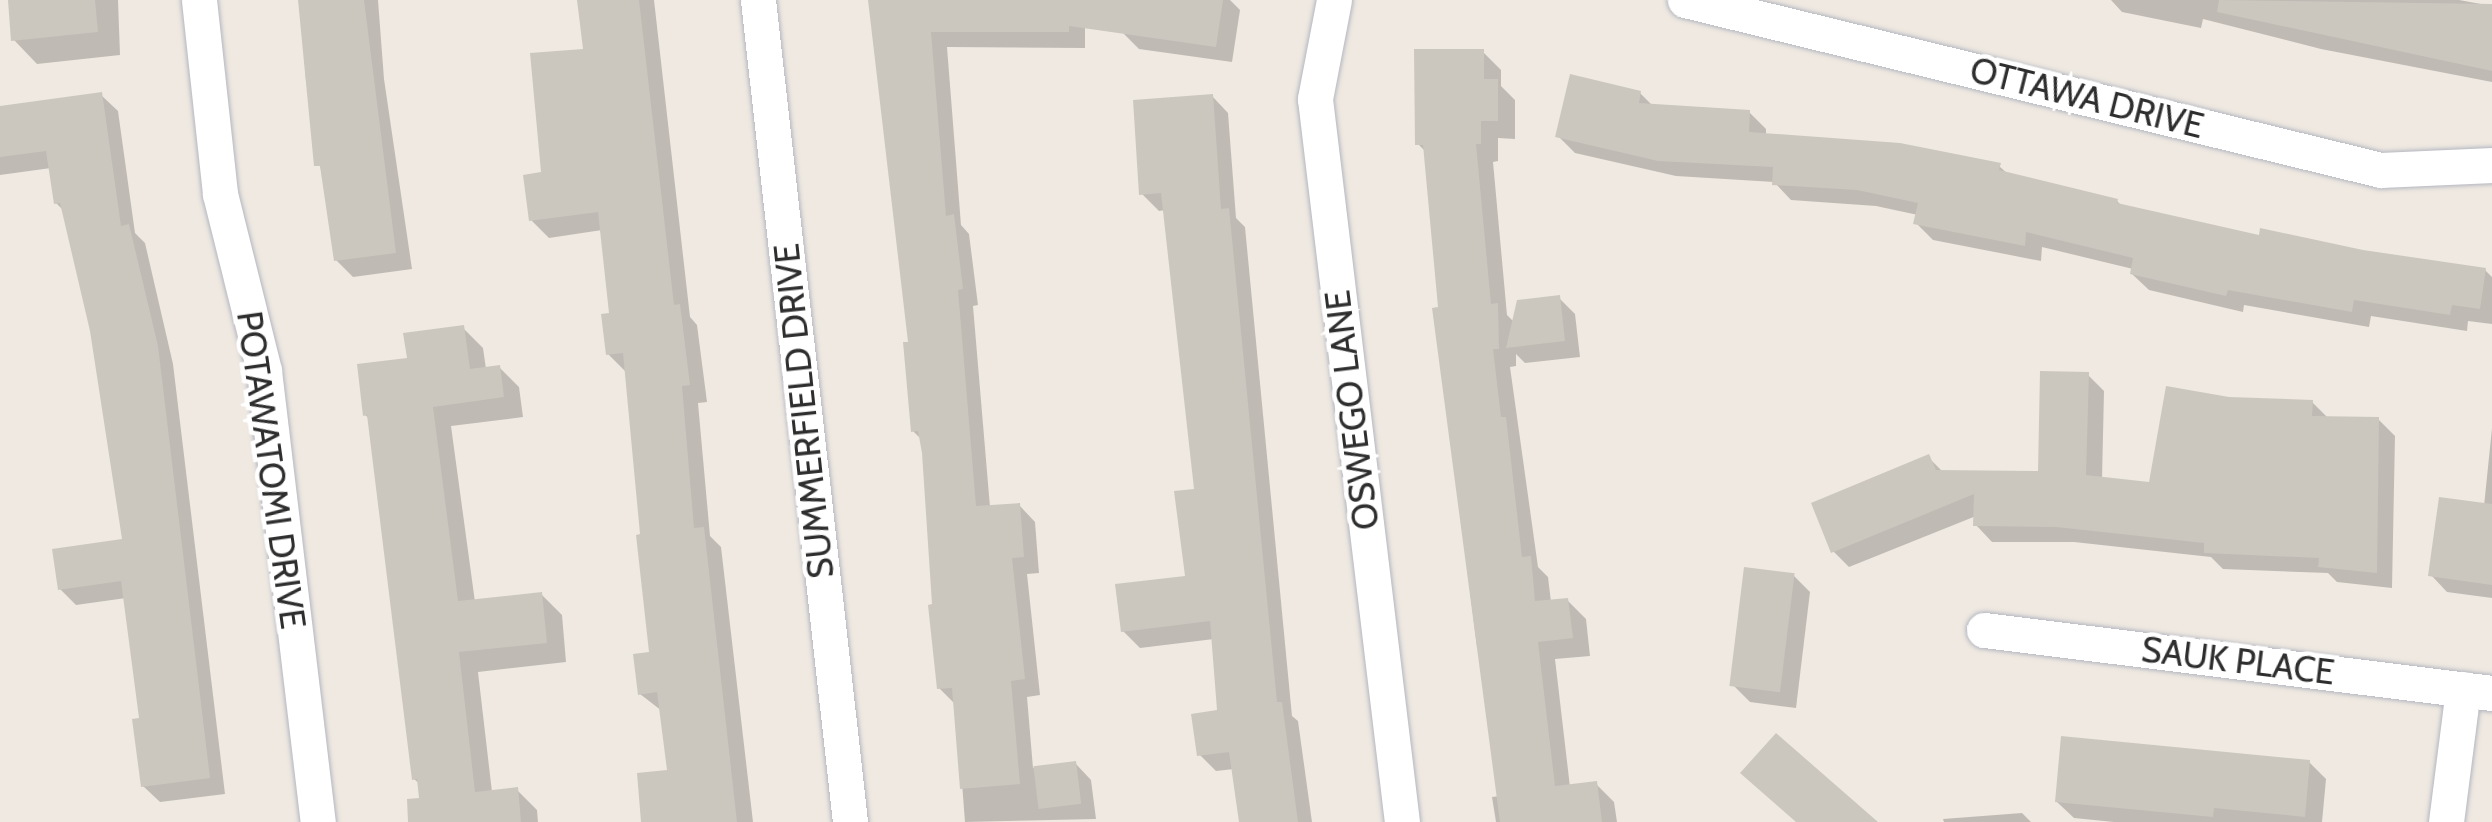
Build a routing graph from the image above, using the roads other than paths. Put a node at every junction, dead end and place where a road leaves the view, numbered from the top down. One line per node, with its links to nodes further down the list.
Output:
1 (199, 0): 8 (street, POTAWATOMI DRIVE)
2 (758, 0): 9 (street, SUMMERFIELD DRIVE)
3 (1334, 0): 10 (street, OSWEGO LANE)
4 (1686, 0): 5 (street, OTTAWA DRIVE)
5 (2492, 165)
6 (1984, 630): 7 (street, SAUK PLACE)
7 (2478, 691): 11 (street)
8 (318, 822)
9 (850, 822)
10 (1402, 822)
11 (2446, 822)

